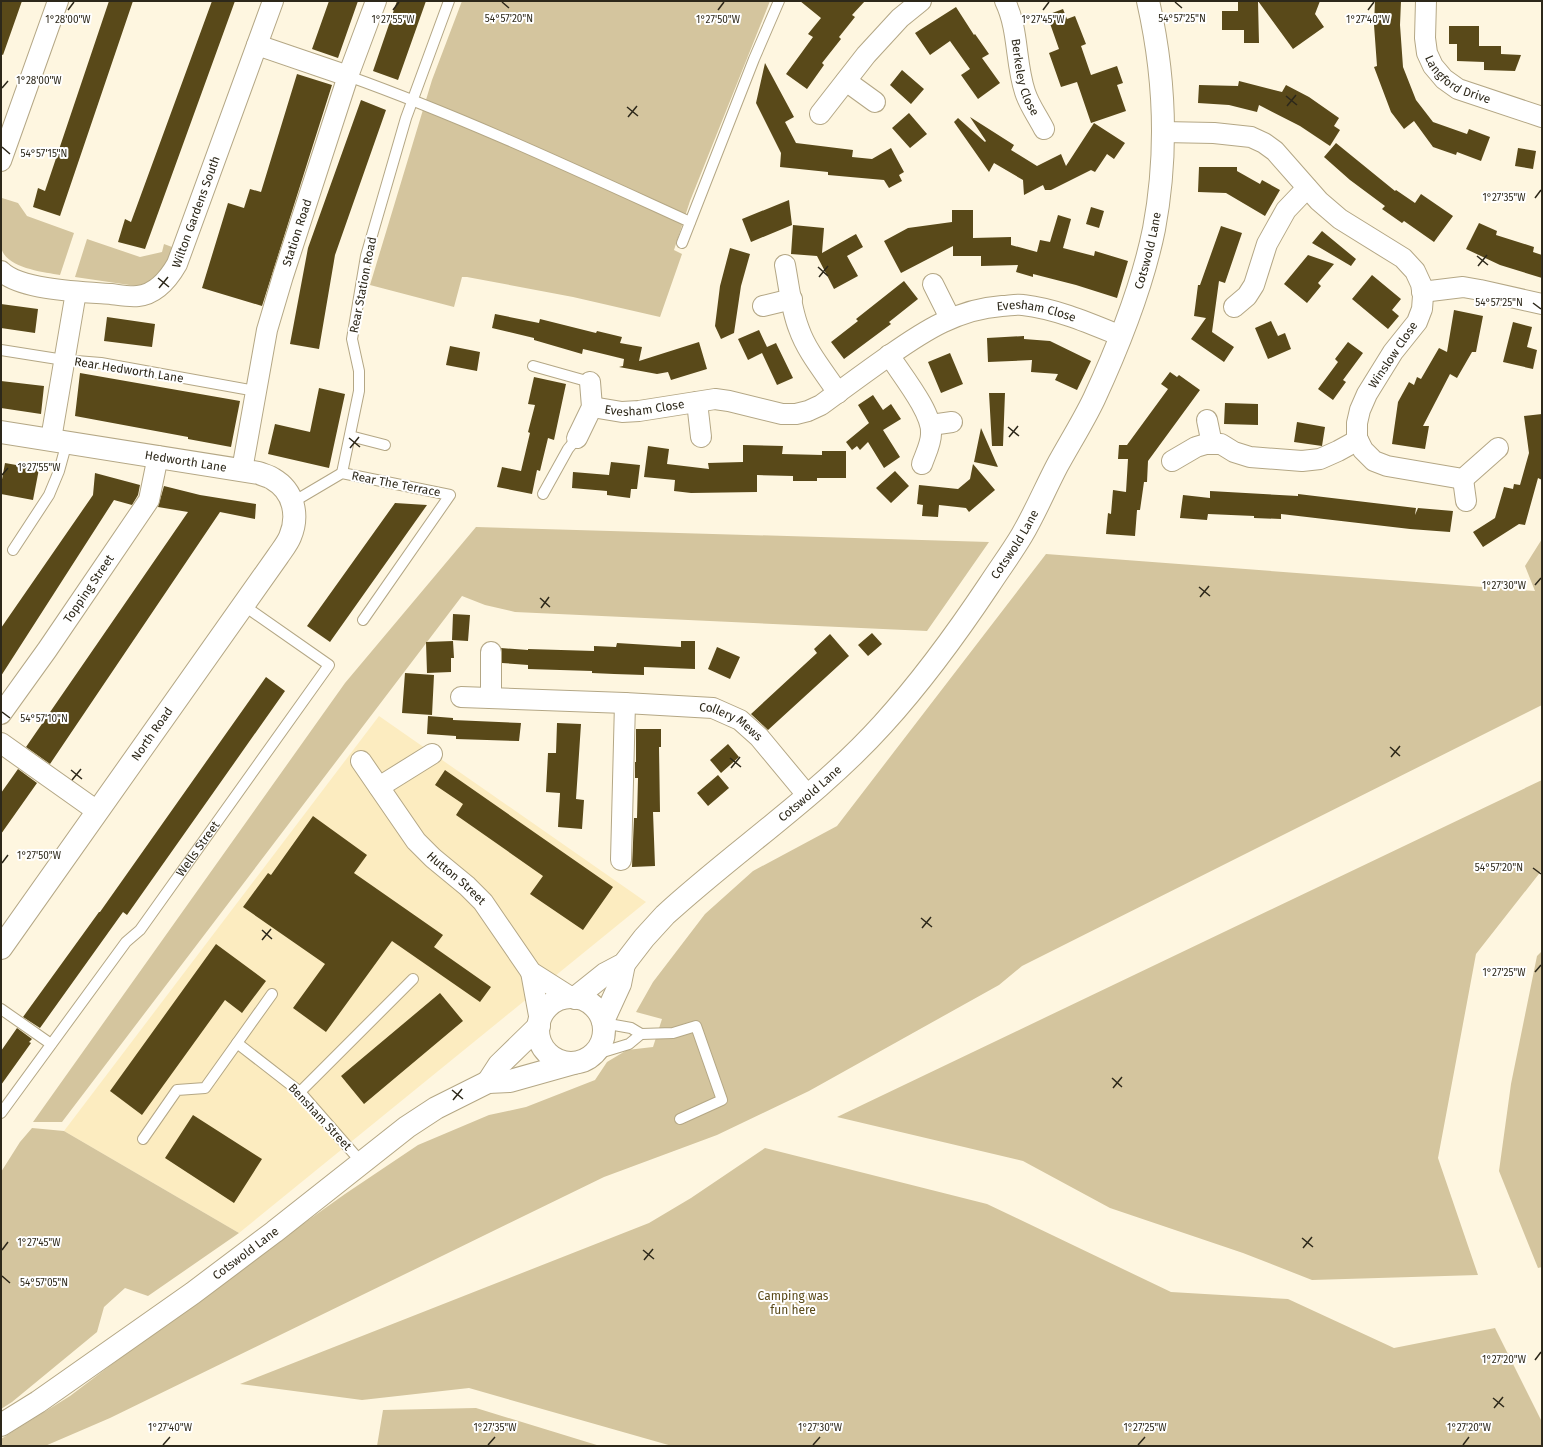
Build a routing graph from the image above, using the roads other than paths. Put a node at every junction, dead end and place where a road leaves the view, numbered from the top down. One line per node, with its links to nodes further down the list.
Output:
1 (58, 1): 19 (street)
2 (273, 1): 10 (street, Wilton Gardens South)
3 (376, 1): 11 (street, Station Road)
4 (449, 1): 13 (lane, Rear Station Road)
5 (779, 1): 21 (lane)
6 (921, 1): 12 (street)
7 (1005, 1): 17 (street, Berkeley Close)
8 (1148, 1): 18 (street, Cotswold Lane)
9 (1426, 1): 16 (street, Langford Drive)
10 (257, 45): 11 (street); 26 (street, Wilton Gardens South)
11 (348, 76): 13 (lane); 39 (street, Station Road)
12 (846, 81): 14 (street); 15 (street)
13 (413, 100): 21 (lane); 47 (lane, Rear Station Road)
14 (875, 102)
15 (820, 114)
16 (1542, 117)
17 (1044, 129)
18 (1163, 132): 20 (street, Winslow Close); 33 (street, Cotswold Lane)
19 (1, 161)
20 (1307, 188): 27 (street, Winslow Close); 31 (street)
21 (690, 222): 22 (lane)
22 (682, 243)
23 (785, 265): 28 (street)
24 (1, 270): 26 (street, Wilton Gardens South)
25 (934, 284): 32 (street)
26 (76, 292): 36 (street)
27 (1422, 292): 29 (street); 50 (street, Winslow Close)
28 (792, 299): 30 (street); 40 (street)
29 (1542, 304)
30 (763, 306)
31 (1234, 307)
32 (950, 318): 33 (street, Evesham Close); 35 (street, Evesham Close)
33 (1120, 336): 76 (street, Cotswold Lane)
34 (1, 350): 36 (lane, Rear Hedworth Lane)
35 (889, 355): 40 (street, Evesham Close); 45 (street)
36 (64, 360): 39 (lane, Rear Hedworth Lane); 51 (street)
37 (533, 366): 38 (lane)
38 (590, 382): 42 (street, Evesham Close)
39 (256, 391): 58 (street, Station Road)
40 (838, 393): 41 (street, Evesham Close)
41 (697, 402): 42 (street, Evesham Close); 49 (street, Evesham Close)
42 (592, 407): 48 (street, Evesham Close)
43 (1207, 420): 52 (street)
44 (952, 422): 45 (street)
45 (931, 425): 57 (street)
46 (1, 432): 51 (street, Hedworth Lane)
47 (350, 436): 53 (lane); 59 (lane, Rear Station Road)
48 (577, 438): 61 (lane)
49 (701, 438)
50 (1358, 440): 52 (street); 60 (street)
51 (59, 441): 55 (street, Hedworth Lane); 64 (lane)
52 (1212, 444): 56 (street)
53 (385, 445)
54 (1498, 448): 60 (street)
55 (158, 456): 58 (street, Hedworth Lane); 71 (street, Topping Street)
56 (1172, 461)
57 (922, 464)
58 (242, 470): 63 (street, Hedworth Lane)
59 (342, 473): 63 (lane, Rear The Terrace); 66 (lane, Rear The Terrace)
60 (1463, 479): 62 (street)
61 (543, 494)
62 (1466, 501)
63 (294, 509): 65 (street, North Road)
64 (13, 550)
65 (244, 605): 77 (street, North Road); 89 (lane, Wells Street)
66 (363, 620)
67 (491, 652): 69 (street)
68 (461, 697): 69 (street, Collery Mews)
69 (491, 698): 70 (street, Collery Mews)
70 (625, 703): 76 (street, Collery Mews); 78 (street)
71 (1, 714)
72 (1, 743): 77 (street)
73 (432, 754): 75 (street)
74 (361, 761): 75 (street, Hutton Street)
75 (379, 787): 81 (street, Hutton Street)
76 (808, 796): 80 (street, Cotswold Lane)
77 (98, 811): 79 (street, North Road)
78 (621, 860)
79 (1, 948)
80 (624, 964): 84 (street, Cotswold Lane); 86 (street, Cotswold Lane)
81 (531, 972): 84 (street, Hutton Street); 87 (street, Hutton Street)
82 (413, 979): 93 (lane)
83 (272, 994): 90 (lane)
84 (573, 998): 86 (street); 87 (street)
85 (1, 1008): 89 (lane)
86 (603, 1022): 88 (lane); 91 (street)
87 (539, 1023): 91 (street); 92 (street)
88 (641, 1034): 91 (lane); 95 (lane)
89 (51, 1044): 94 (lane, Wells Street)
90 (238, 1044): 93 (lane, Bensham Street); 96 (lane)
91 (584, 1059): 92 (street, Cotswold Lane)
92 (488, 1082): 97 (street, Cotswold Lane)
93 (300, 1092): 97 (lane, Bensham Street)
94 (1, 1113)
95 (680, 1119)
96 (143, 1139)
97 (362, 1163): 98 (street, Cotswold Lane)
98 (1, 1425)

